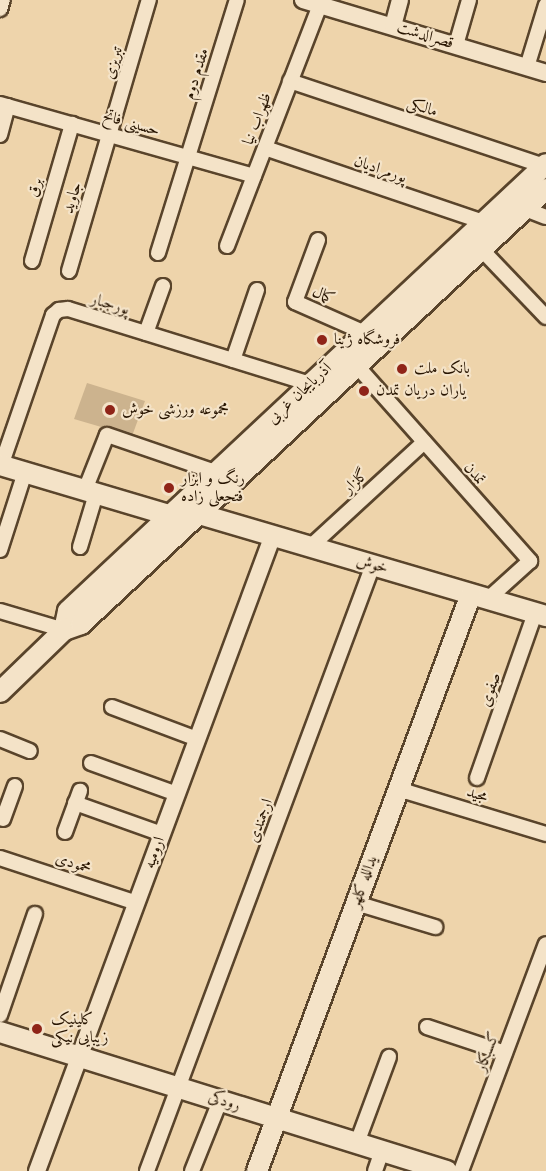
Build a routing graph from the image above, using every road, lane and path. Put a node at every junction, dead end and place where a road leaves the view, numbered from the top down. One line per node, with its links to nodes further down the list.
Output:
1 (3, 0): 9 (street)
2 (149, 0): 18 (street, تبریزی)
3 (237, 0): 20 (street, مقدم دوم)
4 (303, 0): 8 (street, قصرالدشت)
5 (400, 0): 10 (street)
6 (469, 0): 11 (street)
7 (546, 4): 12 (street)
8 (320, 5): 10 (street, قصرالدشت); 14 (street, ظهراب نیا)
9 (0, 9)
10 (393, 26): 11 (street, قصرالدشت)
11 (456, 45): 12 (street, قصرالدشت)
12 (527, 67): 13 (street, قصرالدشت)
13 (546, 73)
14 (291, 81): 19 (street, ظهراب نیا); 21 (street, مالکی)
15 (4, 105): 16 (street, حسینی فاتح); 17 (street)
16 (72, 124): 18 (street, حسینی فاتح); 31 (street, برق)
17 (0, 135)
18 (110, 135): 20 (street, حسینی فاتح); 32 (street, جاوید)
19 (265, 148): 22 (street, ظهراب نیا); 26 (street, پورمرادیان)
20 (188, 157): 22 (street, حسینی فاتح); 30 (street, مقدم دوم)
21 (545, 165): 26 (main road, آذربایجان غربی)
22 (254, 176): 28 (street, ظهراب نیا)
23 (546, 189): 24 (main road, آذربایجان غربی)
24 (525, 209): 25 (street); 29 (main road, آذربایجان غربی)
25 (546, 217)
26 (484, 222): 37 (main road, آذربایجان غربی)
27 (318, 240): 37 (street, کمال)
28 (227, 246)
29 (481, 249): 35 (street); 39 (main road, آذربایجان غربی)
30 (158, 253)
31 (32, 261)
32 (69, 271)
33 (163, 286): 36 (street)
34 (257, 290): 38 (street)
35 (546, 317)
36 (146, 333): 38 (street, پورجبار); 42 (street, پورجبار)
37 (365, 333): 40 (main road, آذربایجان غربی)
38 (233, 360): 40 (street, پورجبار)
39 (357, 366): 41 (street, تمدن); 46 (main road, آذربایجان غربی)
40 (311, 384): 44 (main road, آذربایجان غربی)
41 (424, 442): 50 (street, گلزار); 53 (street, تمدن)
42 (0, 465): 43 (main road)
43 (25, 472): 45 (main road); 51 (street)
44 (215, 472): 45 (street); 47 (main road, آذربایجان غربی)
45 (91, 492): 47 (main road); 49 (street)
46 (199, 514): 48 (main road, خوش); 56 (main road, آذربایجان غربی)
47 (169, 515): 56 (main road, آذربایجان غربی)
48 (273, 535): 50 (main road, خوش); 60 (street, ارومیه)
49 (80, 547)
50 (310, 547): 52 (main road, خوش)
51 (0, 550)
52 (373, 565): 53 (main road, خوش); 83 (street, ارجمندی)
53 (479, 596): 55 (main road, خوش); 64 (main road, یدالله کلهر)
54 (0, 611): 56 (street)
55 (541, 614): 63 (street, صفوی)
56 (64, 630): 57 (main road, آذربایجان غربی)
57 (0, 692)
58 (112, 707): 60 (street)
59 (0, 739): 61 (street)
60 (197, 739): 66 (street, ارومیه)
61 (30, 751)
62 (91, 763): 66 (street)
63 (477, 778)
64 (398, 789): 70 (street, مجید); 73 (main road, یدالله کلهر)
65 (8, 792): 67 (street)
66 (177, 794): 69 (street, ارومیه)
67 (3, 819)
68 (65, 832): 69 (street)
69 (162, 834): 72 (street, ارومیه)
70 (546, 834)
71 (0, 858): 72 (street, محمودی)
72 (137, 903): 81 (street, ارومیه)
73 (356, 903): 75 (street); 85 (main road, یدالله کلهر)
74 (35, 914): 77 (street)
75 (435, 927)
76 (546, 944): 80 (street, کسبکار)
77 (0, 1015)
78 (427, 1027): 80 (street)
79 (0, 1032): 81 (main road, رودکی)
80 (505, 1053): 94 (street, کسبکار)
81 (79, 1057): 83 (main road, رودکی); 88 (street, ارومیه)
82 (389, 1057): 86 (street)
83 (180, 1088): 84 (main road, رودکی); 89 (street, ارجمندی)
84 (220, 1101): 85 (main road, رودکی); 90 (street)
85 (277, 1118): 86 (main road, رودکی); 91 (main road, یدالله کلهر)
86 (357, 1143): 87 (main road, رودکی)
87 (382, 1151): 92 (street); 93 (main road, رودکی)
88 (37, 1171)
89 (147, 1171)
90 (192, 1171)
91 (257, 1171)
92 (375, 1171)
93 (447, 1171)
94 (461, 1171)

